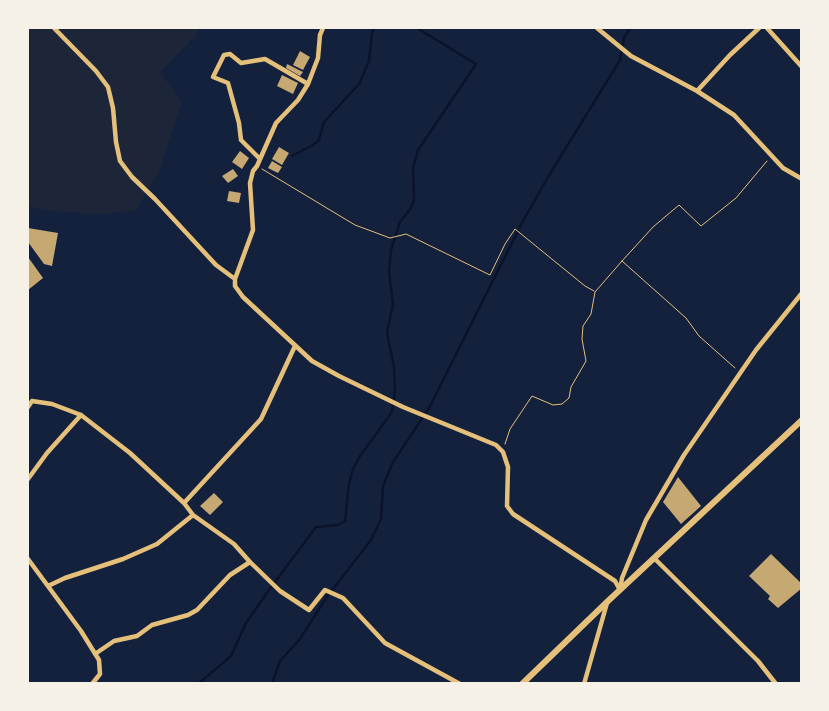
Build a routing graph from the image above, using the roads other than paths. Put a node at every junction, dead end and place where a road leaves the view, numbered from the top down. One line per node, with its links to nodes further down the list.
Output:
1 (54, 28): 11 (street)
2 (323, 28): 7 (street)
3 (597, 28): 8 (street)
4 (759, 28): 8 (street)
5 (767, 28): 6 (street)
6 (802, 67)
7 (308, 84): 9 (street); 9 (street)
8 (697, 91): 10 (street)
9 (260, 159): 11 (street)
10 (802, 179)
11 (235, 279): 13 (street)
12 (802, 293): 24 (street)
13 (295, 346): 18 (street); 24 (street)
14 (28, 407): 15 (street)
15 (81, 415): 17 (street); 18 (street)
16 (802, 420): 20 (main road)
17 (28, 479)
18 (184, 503): 19 (street)
19 (193, 515): 22 (street); 23 (street)
20 (654, 558): 24 (main road); 31 (street)
21 (28, 559): 23 (street)
22 (250, 562): 26 (street); 28 (street)
23 (48, 586): 26 (street)
24 (620, 590): 25 (main road)
25 (608, 600): 29 (main road); 30 (street)
26 (95, 654): 27 (street)
27 (92, 684)
28 (460, 684)
29 (522, 684)
30 (584, 684)
31 (776, 684)

